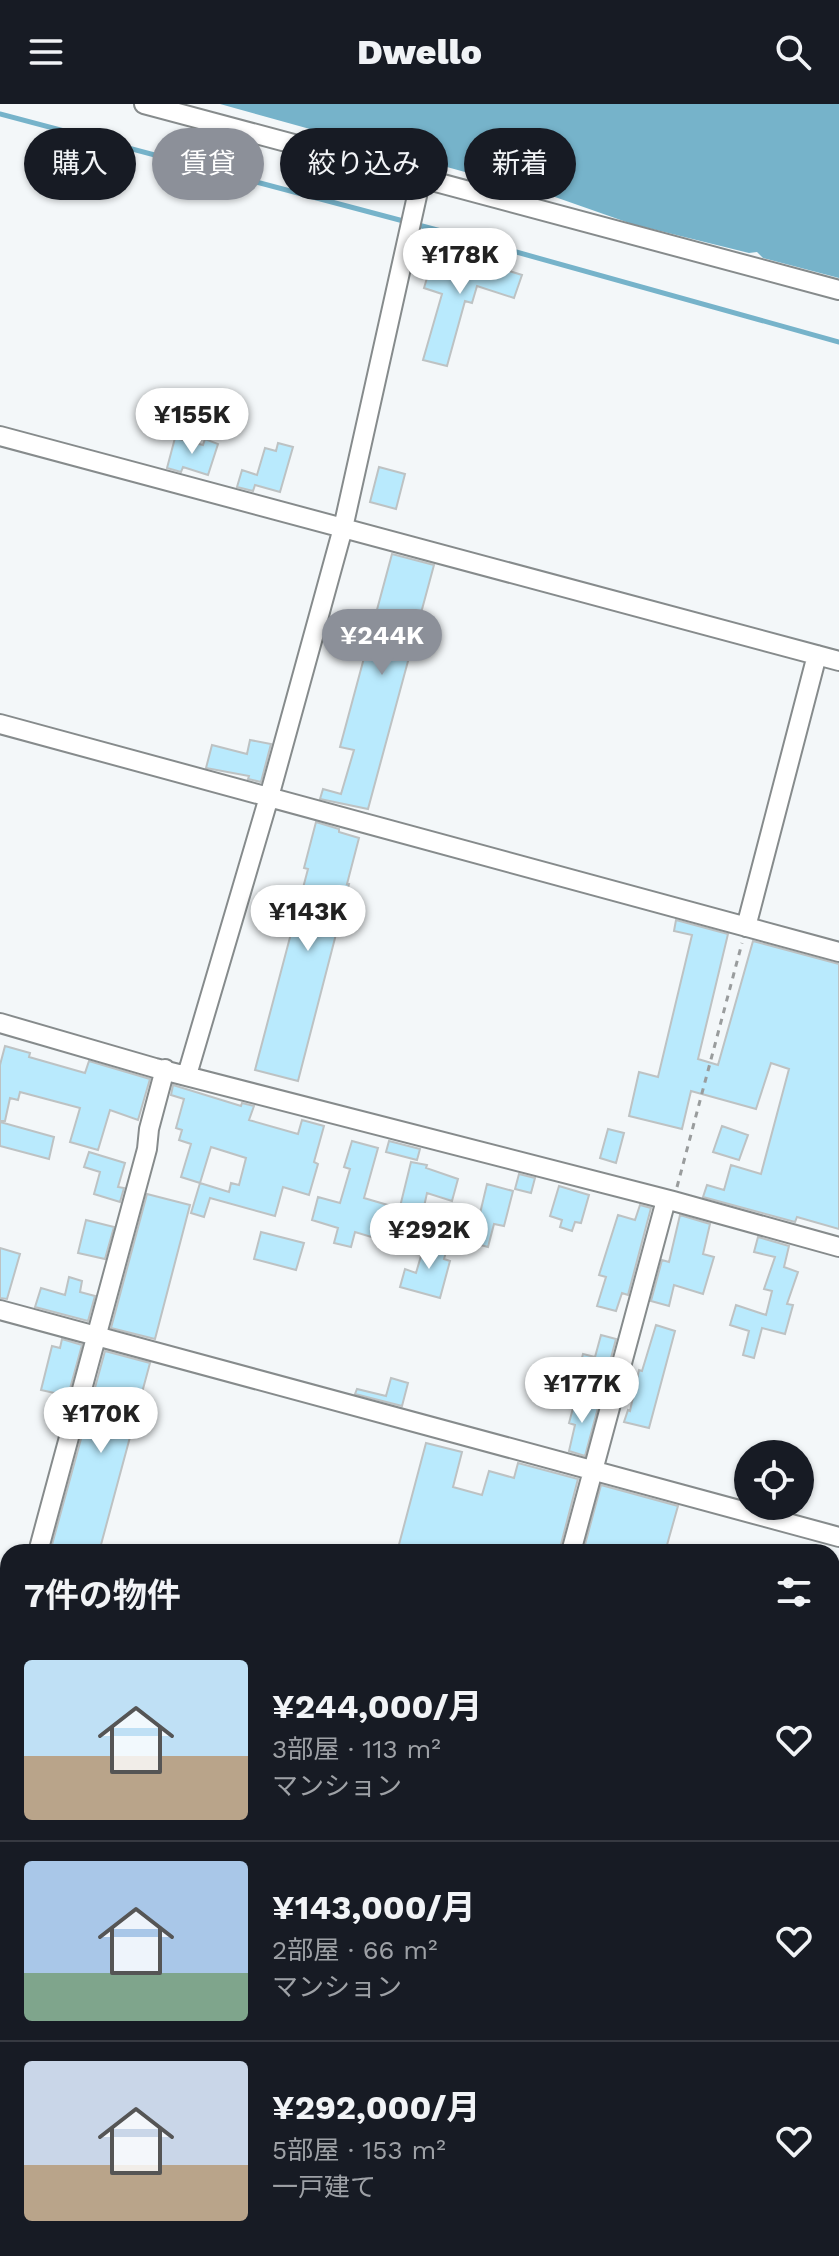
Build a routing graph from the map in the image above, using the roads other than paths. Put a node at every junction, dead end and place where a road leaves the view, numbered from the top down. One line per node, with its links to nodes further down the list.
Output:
1 (144, 104): 2 (street)
2 (280, 140)
3 (448, 185): 5 (street)
4 (416, 200): 7 (street)
5 (839, 290)
6 (0, 436): 7 (street)
7 (343, 528): 8 (street); 11 (street)
8 (817, 655): 9 (street); 12 (street)
9 (839, 661)
10 (0, 724): 11 (street)
11 (269, 797): 12 (street); 16 (street)
12 (746, 927): 13 (street)
13 (839, 952)
14 (0, 1023): 15 (street)
15 (165, 1069): 16 (street); 20 (street)
16 (187, 1075): 17 (street)
17 (669, 1201): 18 (street); 21 (street)
18 (839, 1247)
19 (0, 1310): 20 (street)
20 (96, 1336): 21 (street); 23 (street)
21 (593, 1469): 22 (street); 24 (street)
22 (839, 1537)
23 (40, 1544)
24 (573, 1544)

